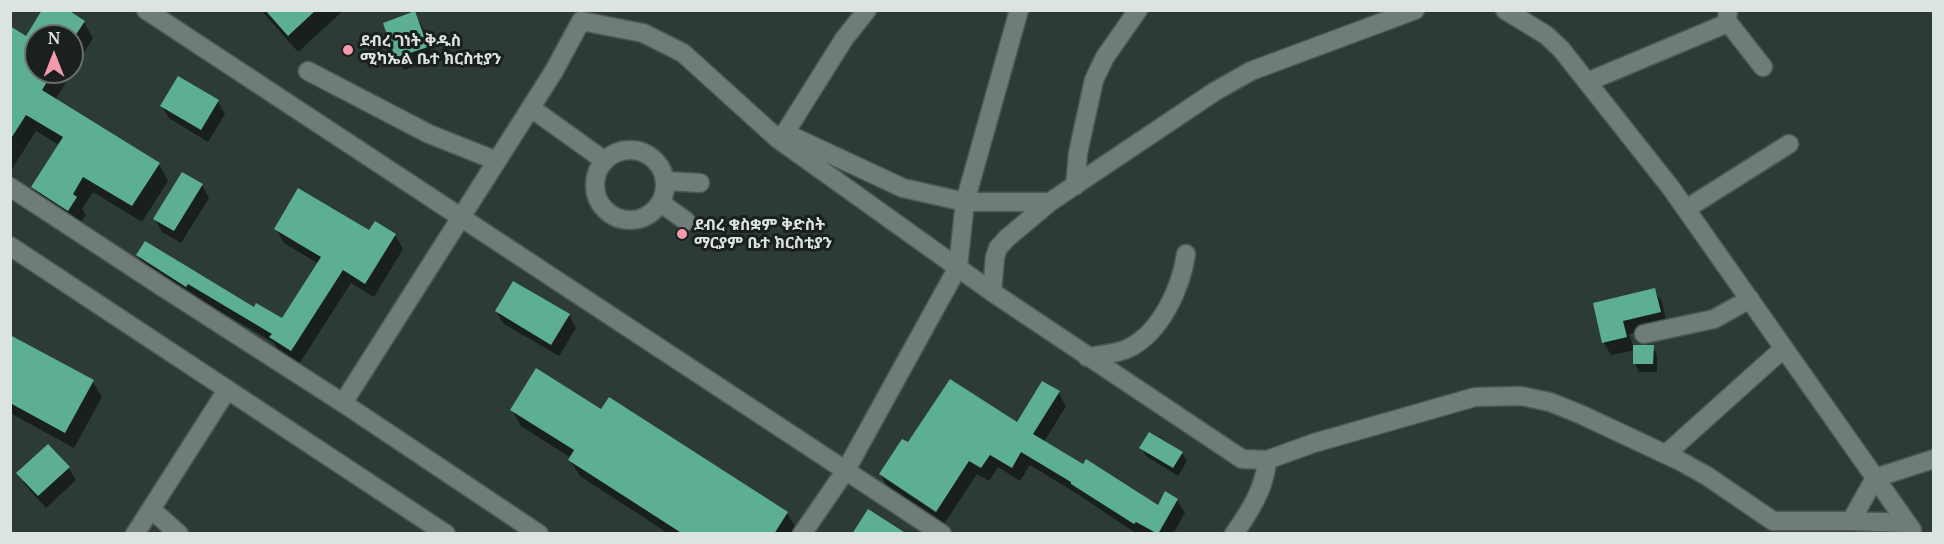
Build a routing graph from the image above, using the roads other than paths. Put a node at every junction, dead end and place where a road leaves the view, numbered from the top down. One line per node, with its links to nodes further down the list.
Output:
1 (146, 10): 25 (street)
2 (867, 10): 13 (street)
3 (1019, 10): 21 (street)
4 (1138, 10): 19 (street)
5 (1415, 10): 19 (street)
6 (1505, 10): 11 (street)
7 (583, 16): 12 (street); 13 (street)
8 (1727, 16): 9 (street); 11 (street)
9 (1763, 67)
10 (308, 71): 15 (street)
11 (1587, 82): 24 (street)
12 (531, 108): 15 (street); 16 (street)
13 (781, 136): 21 (street); 29 (street)
14 (1789, 144): 24 (street)
15 (497, 161): 25 (street)
16 (605, 161): 17 (street); 23 (street)
17 (666, 182): 18 (street); 23 (street)
18 (700, 183)
19 (1075, 186): 22 (street)
20 (10, 187): 36 (street)
21 (965, 201): 22 (street); 29 (street)
22 (1050, 201): 30 (street)
23 (661, 203): 26 (street)
24 (1686, 209): 31 (street)
25 (461, 218): 36 (street); 40 (street)
26 (686, 221)
27 (10, 246): 35 (street)
28 (1186, 254): 34 (street)
29 (958, 267): 30 (street); 40 (street)
30 (992, 292): 34 (street)
31 (1750, 299): 32 (street); 33 (street)
32 (1644, 334)
33 (1784, 348): 37 (street); 41 (street)
34 (1087, 357): 39 (street)
35 (228, 390): 42 (street); 48 (street)
36 (343, 403): 49 (street)
37 (1666, 454): 39 (street); 44 (street)
38 (1934, 459): 41 (street)
39 (1267, 460): 52 (street)
40 (846, 470): 50 (street); 51 (street)
41 (1875, 478): 43 (street); 45 (street)
42 (151, 509): 46 (street); 47 (street)
43 (1851, 521): 44 (street); 45 (street)
44 (1779, 527)
45 (1911, 528)
46 (178, 533)
47 (135, 534)
48 (446, 534)
49 (539, 534)
50 (802, 534)
51 (942, 534)
52 (1234, 534)

